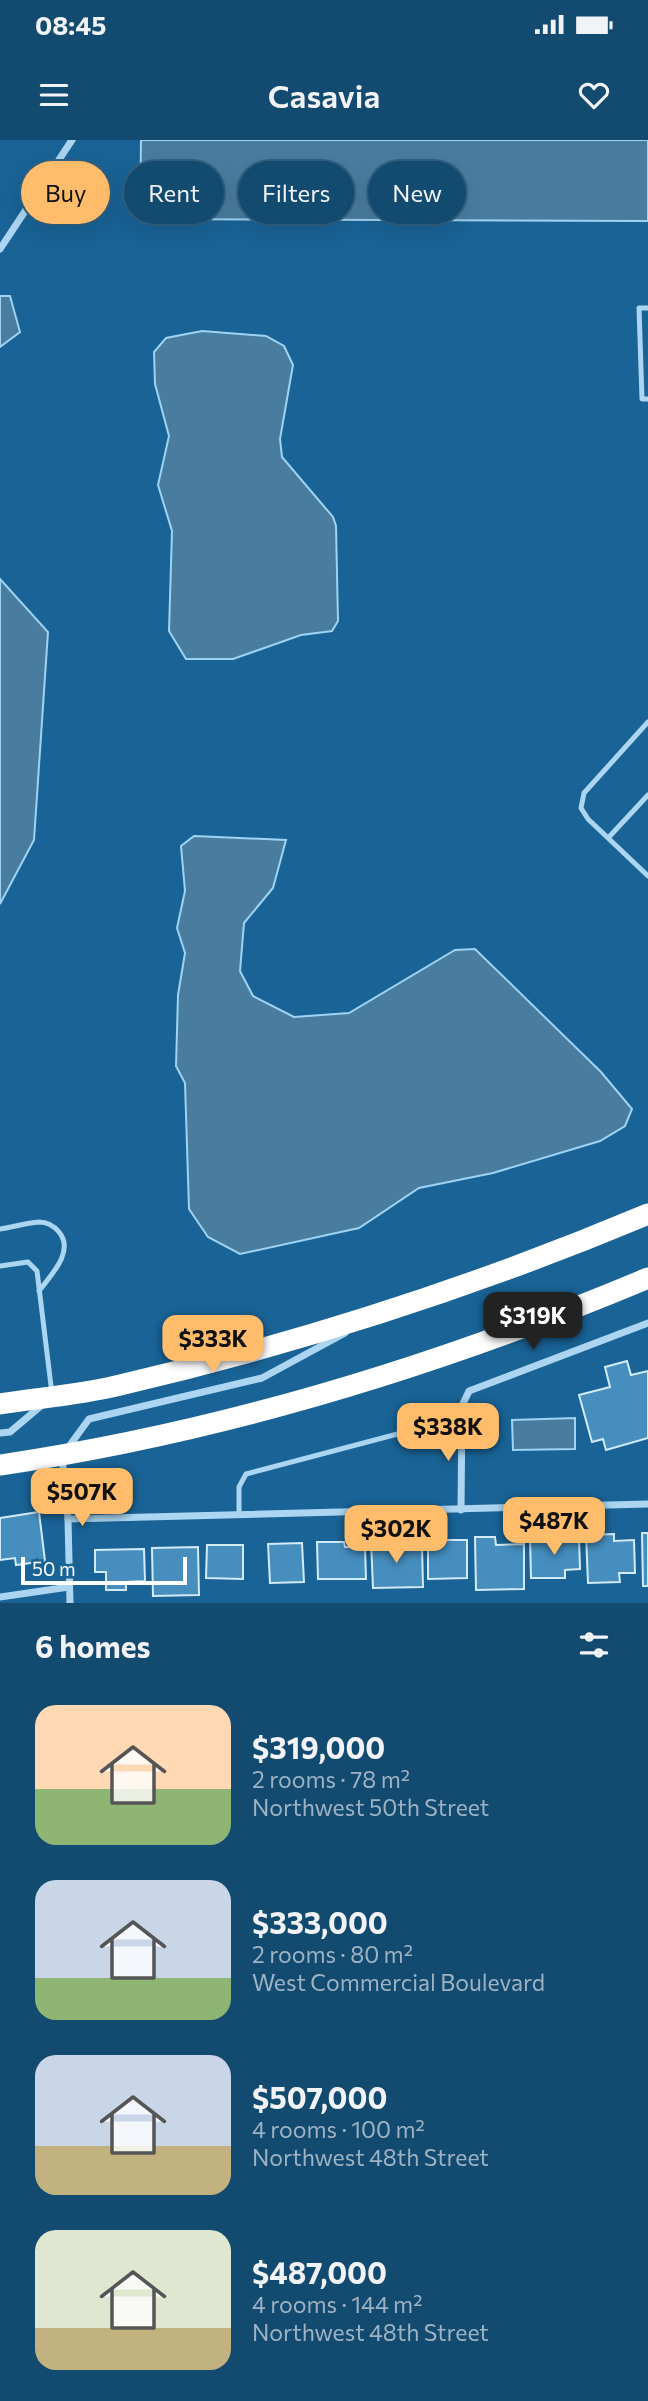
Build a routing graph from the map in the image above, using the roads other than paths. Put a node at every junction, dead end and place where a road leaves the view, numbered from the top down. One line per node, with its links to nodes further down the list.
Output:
1 (72, 140): 2 (street)
2 (0, 249)
3 (648, 308): 4 (lane)
4 (648, 398)
5 (648, 722): 7 (lane)
6 (648, 795): 7 (lane)
7 (608, 837): 8 (lane)
8 (648, 876)
9 (648, 1214): 14 (highway)
10 (0, 1229): 13 (lane)
11 (0, 1266): 13 (lane)
12 (648, 1278): 20 (highway)
13 (39, 1291): 16 (lane)
14 (388, 1310): 16 (highway); 20 (street)
15 (648, 1324): 18 (street)
16 (52, 1396): 17 (highway); 19 (street)
17 (0, 1404)
18 (462, 1417): 23 (street); 24 (lane)
19 (0, 1433)
20 (62, 1456): 21 (highway); 25 (street)
21 (0, 1465)
22 (648, 1504): 23 (street)
23 (461, 1510): 24 (street)
24 (239, 1515): 25 (street)
25 (68, 1519): 26 (street)
26 (69, 1587): 27 (street); 28 (street)
27 (0, 1597)
28 (70, 1603)

